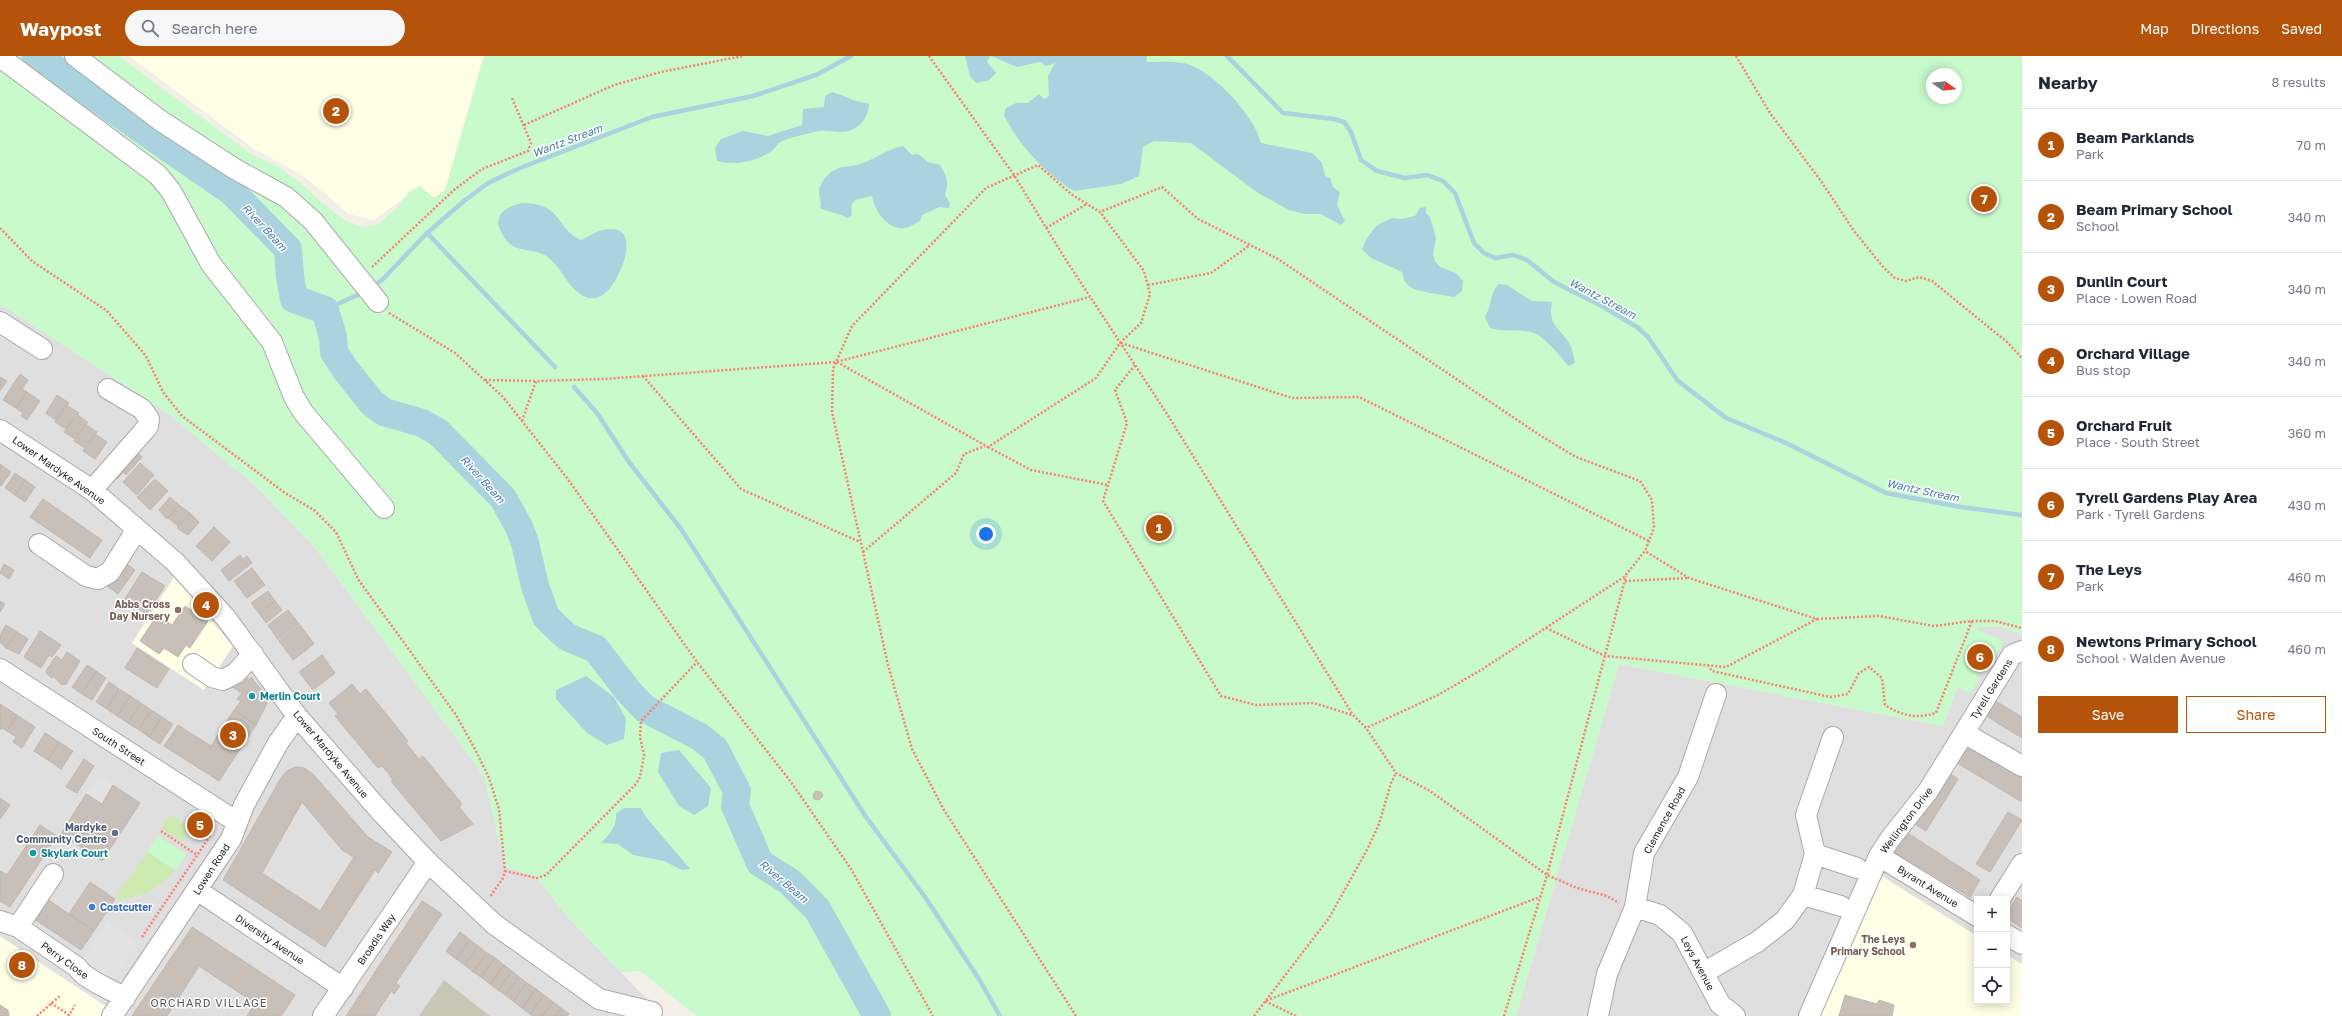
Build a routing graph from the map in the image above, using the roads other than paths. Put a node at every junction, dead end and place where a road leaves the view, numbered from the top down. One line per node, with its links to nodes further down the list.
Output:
1 (75, 56): 3 (street)
2 (0, 57): 9 (street)
3 (378, 302)
4 (0, 322): 5 (street)
5 (42, 348)
6 (108, 389): 8 (street)
7 (0, 430): 8 (street, Lower Mardyke Avenue)
8 (92, 490): 10 (street, Lower Mardyke Avenue)
9 (384, 508)
10 (138, 529): 11 (street); 13 (street, Lower Mardyke Avenue)
11 (39, 544)
12 (2022, 652): 18 (street, Tyrell Gardens)
13 (253, 654): 14 (street); 17 (street, Lower Mardyke Avenue)
14 (193, 664)
15 (0, 669): 21 (street, South Street)
16 (1716, 694): 31 (street, Clemence Road)
17 (297, 716): 21 (street, Lowen Road); 24 (street, Lower Mardyke Avenue)
18 (1964, 733): 20 (street); 23 (street, Wellington Drive)
19 (1833, 737): 22 (street)
20 (2022, 766)
21 (237, 822): 28 (street, Lowen Road)
22 (1816, 854): 26 (street); 29 (street)
23 (1879, 856): 33 (street, Byrant Avenue); 45 (street, Wellington Drive)
24 (428, 862): 38 (street, Broadis Way); 40 (street, Lower Mardyke Avenue)
25 (2022, 864): 30 (street)
26 (1857, 868)
27 (53, 874): 34 (street)
28 (197, 890): 38 (street, Diversity Avenue); 39 (street, Lowen Road)
29 (1803, 895): 32 (street); 37 (street)
30 (2002, 896)
31 (1635, 906): 37 (street, Leys Avenue); 43 (street, Clemence Road)
32 (1841, 906)
33 (1974, 914)
34 (8, 924): 39 (street, Perry Close)
35 (2010, 937): 36 (street)
36 (2022, 944)
37 (1705, 972): 44 (street, Leys Avenue)
38 (343, 988): 42 (street, Broadis Way)
39 (125, 998): 41 (street, Lowen Road)
40 (652, 1012)
41 (112, 1016)
42 (323, 1016)
43 (1598, 1016)
44 (1735, 1016)
45 (1809, 1016)

